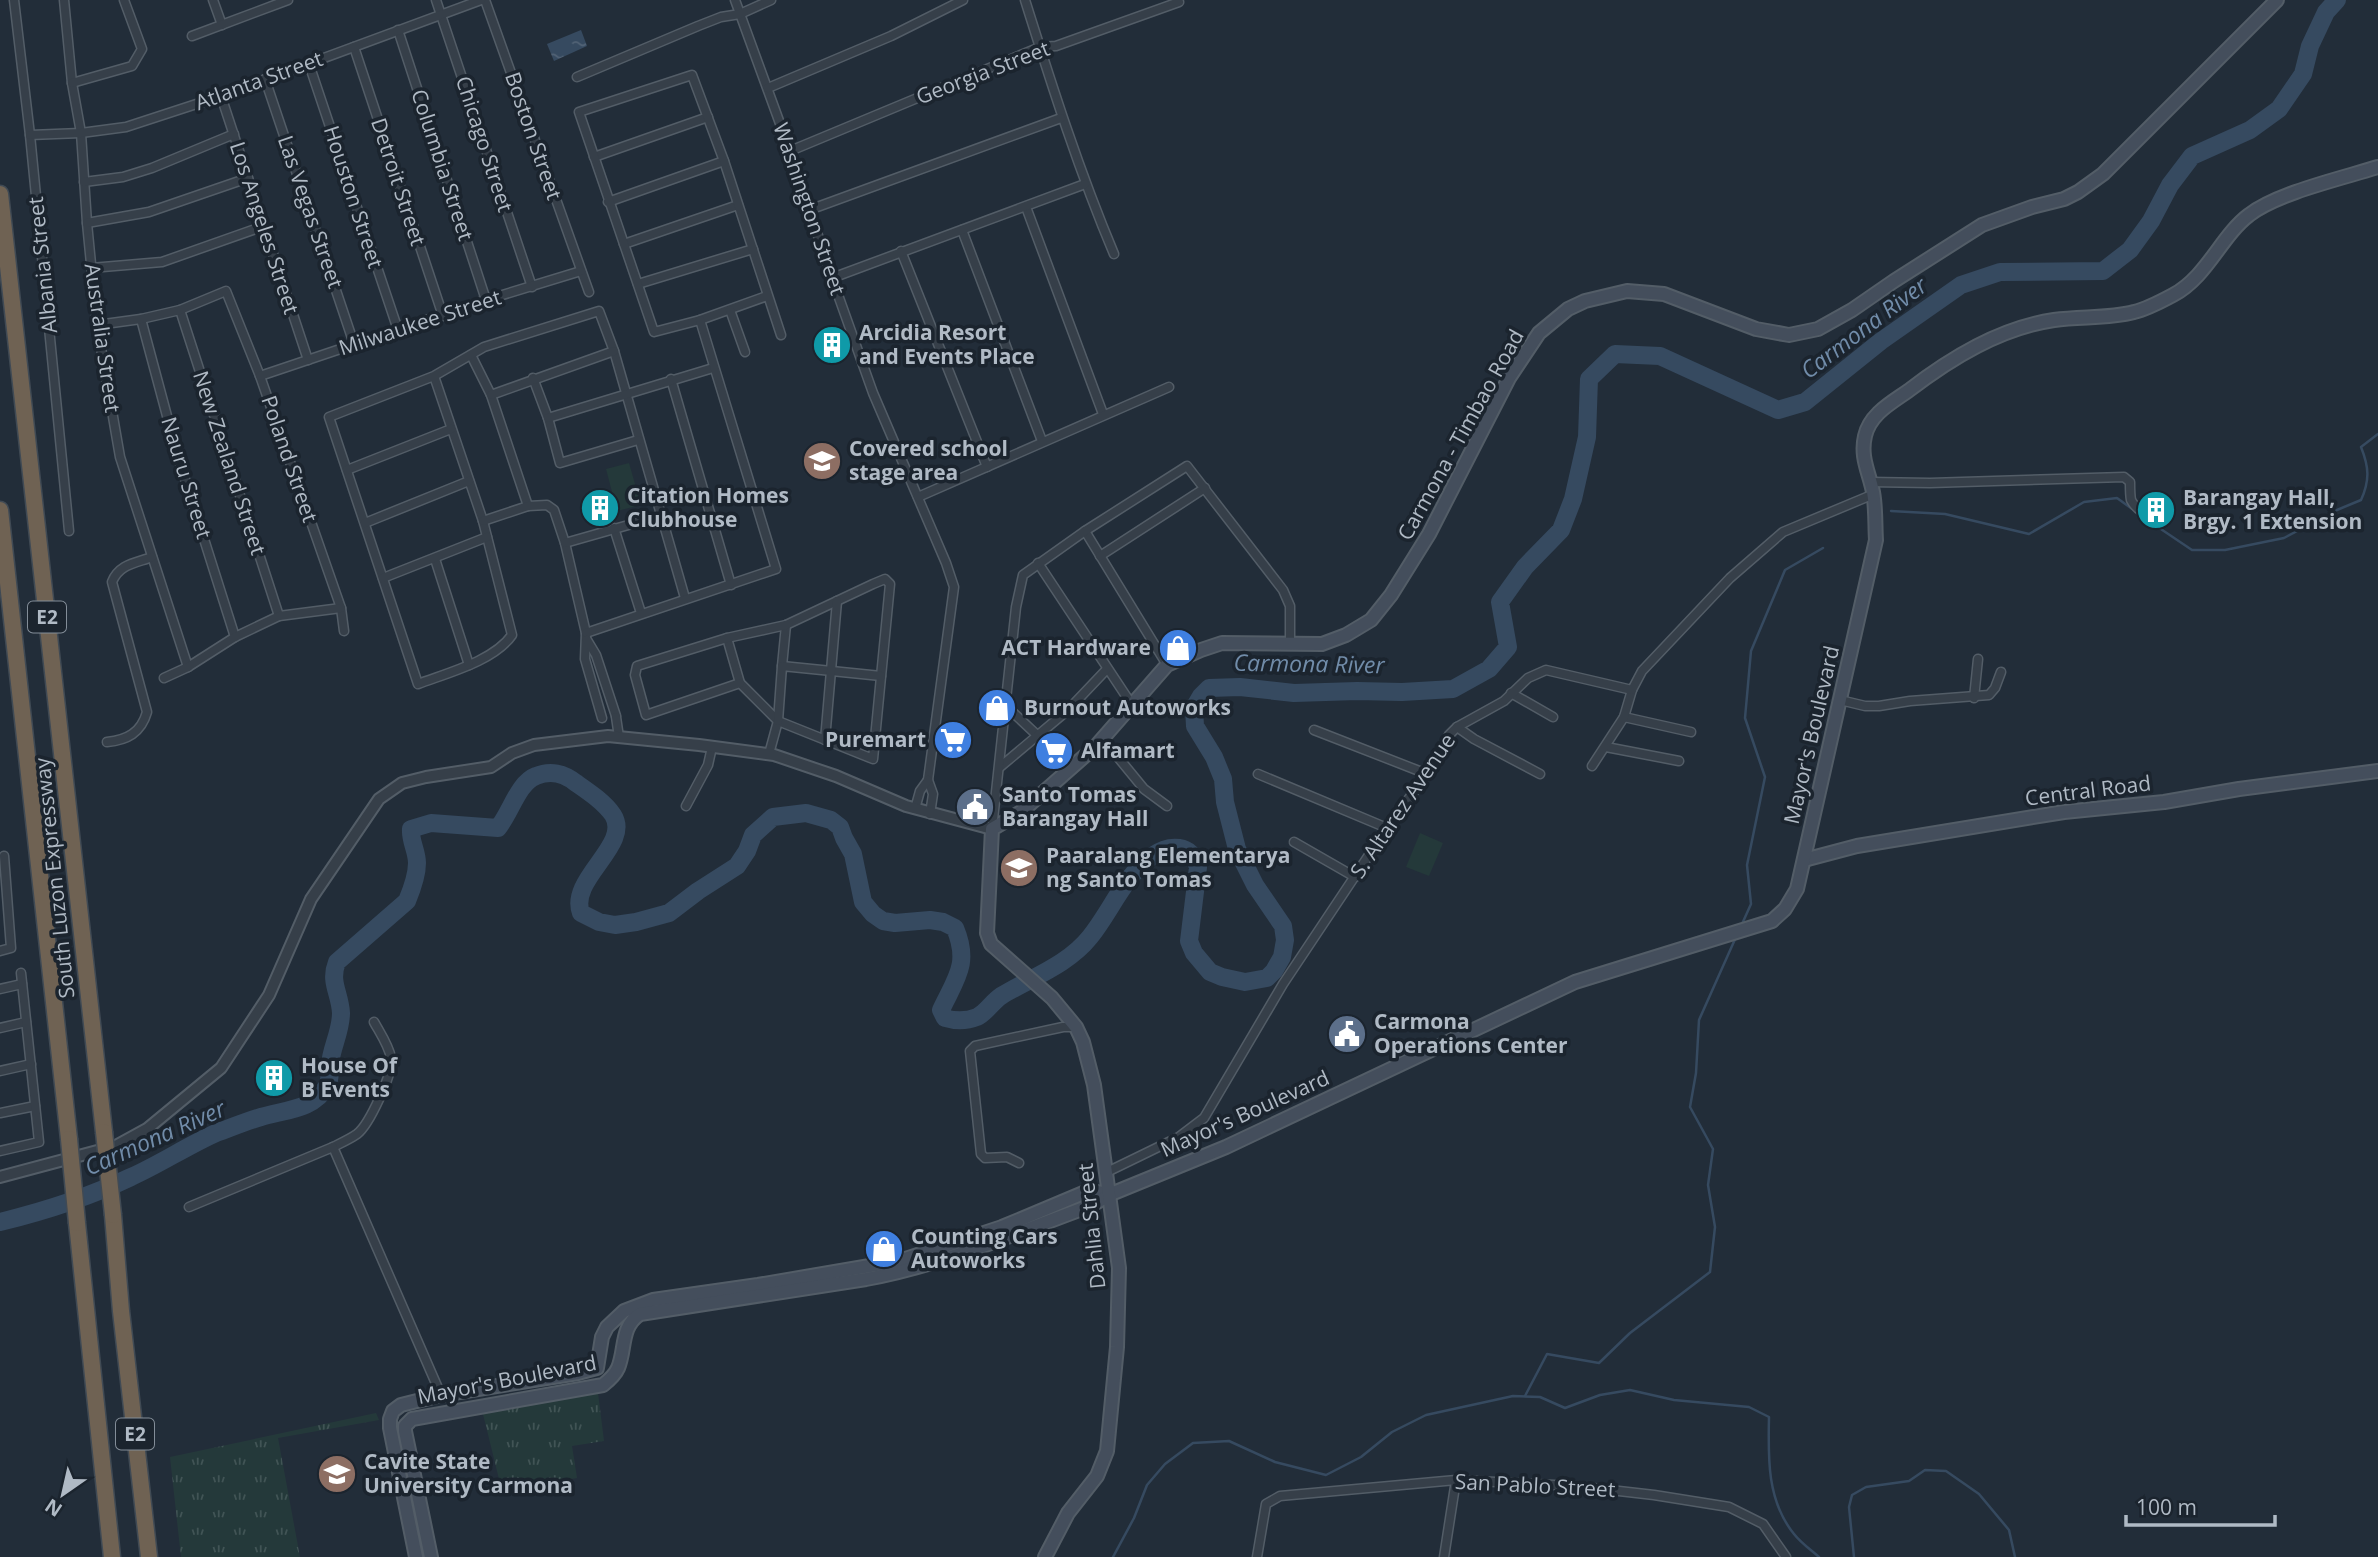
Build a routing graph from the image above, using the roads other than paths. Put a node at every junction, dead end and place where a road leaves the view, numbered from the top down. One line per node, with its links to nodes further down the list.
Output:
1 (14, 0): 31 (street, Albania Street)
2 (64, 0): 24 (street, Australia Street)
3 (124, 0): 24 (street)
4 (213, 0): 16 (street)
5 (288, 0): 16 (street)
6 (436, 0): 15 (street, Chicago Street)
7 (483, 0): 15 (street, Atlanta Street); 52 (street, Boston Street)
8 (735, 0): 14 (street, Washington Street)
9 (771, 0): 14 (street)
10 (962, 0): 25 (street)
11 (1025, 0): 20 (street)
12 (2277, 0): 118 (main road, Carmona - Timbao Road)
13 (1179, 2): 20 (street, Georgia Street)
14 (740, 14): 22 (street); 25 (street, Washington Street)
15 (440, 15): 17 (street, Atlanta Street); 55 (street, Chicago Street)
16 (222, 26): 18 (street)
17 (398, 30): 19 (street, Atlanta Street); 58 (street, Columbia Street)
18 (191, 36)
19 (354, 47): 21 (street, Atlanta Street); 61 (street, Detroit Street)
20 (1040, 47): 28 (street); 32 (street, Georgia Street)
21 (309, 64): 23 (street, Atlanta Street); 65 (street, Houston Street)
22 (577, 77)
23 (265, 79): 26 (street, Atlanta Street); 67 (street, Las Vegas Street)
24 (72, 83): 29 (street, Australia Street)
25 (768, 88): 32 (street, Washington Street)
26 (220, 96): 29 (street, Atlanta Street); 30 (street, Los Angeles Street)
27 (708, 117): 33 (street); 33 (street); 34 (street)
28 (1062, 118): 38 (street); 43 (street)
29 (81, 133): 31 (street, Atlanta Street); 37 (street, Australia Street)
30 (234, 134): 36 (street, Los Angeles Street); 37 (street)
31 (30, 135): 98 (street, Albania Street)
32 (790, 151): 43 (street, Washington Street)
33 (594, 157): 40 (street)
34 (724, 161): 40 (street); 41 (street)
35 (2378, 167): 89 (main road, Mayor's Boulevard)
36 (248, 178): 44 (street); 45 (street, Los Angeles Street)
37 (84, 182): 44 (street, Australia Street)
38 (1085, 184): 42 (street); 50 (street)
39 (0, 194): 193 (highway, South Luzon Expressway / E2, bridge)
40 (608, 202): 47 (street)
41 (738, 205): 47 (street); 48 (street)
42 (1026, 207): 46 (street); 80 (street)
43 (809, 210): 53 (street, Washington Street)
44 (87, 223): 51 (street, Australia Street)
45 (264, 226): 51 (street); 71 (street, Los Angeles Street)
46 (962, 230): 49 (street); 84 (street)
47 (624, 244): 54 (street)
48 (753, 249): 54 (street); 57 (street)
49 (901, 251): 53 (street); 85 (street)
50 (1114, 254)
51 (91, 268): 64 (street, Australia Street)
52 (581, 271): 55 (street, Milwaukee Street); 56 (street, Boston Street)
53 (832, 278): 90 (street, Washington Street)
54 (638, 284): 63 (street)
55 (531, 287): 58 (street, Milwaukee Street)
56 (589, 292)
57 (767, 296): 60 (street); 66 (street)
58 (486, 300): 61 (street, Milwaukee Street)
59 (180, 310): 62 (street); 73 (street, Poland Street); 112 (street, New Zealand Street)
60 (730, 310): 63 (street); 69 (street)
61 (443, 316): 65 (street, Milwaukee Street)
62 (141, 319): 64 (street); 116 (street, Nauru Street)
63 (700, 320): 72 (street)
64 (97, 325): 103 (street, Australia Street)
65 (397, 330): 67 (street, Milwaukee Street)
66 (781, 335)
67 (354, 344): 71 (street, Milwaukee Street)
68 (614, 351): 70 (street); 75 (street); 78 (street)
69 (745, 352)
70 (471, 355): 74 (street); 79 (street)
71 (308, 360): 73 (street, Milwaukee Street)
72 (713, 368): 76 (street); 107 (street)
73 (260, 376): 110 (street, Poland Street)
74 (434, 376): 82 (street); 86 (street)
75 (533, 379): 79 (street); 81 (street)
76 (671, 379): 78 (street); 107 (street)
77 (1169, 387): 80 (street)
78 (626, 394): 81 (street); 83 (street)
79 (491, 395): 91 (street)
80 (1103, 414): 84 (street)
81 (548, 418): 83 (street)
82 (452, 429): 86 (street); 87 (street)
83 (638, 440): 93 (street)
84 (1042, 441): 85 (street)
85 (987, 467): 90 (street)
86 (347, 470): 96 (street)
87 (469, 481): 95 (street); 96 (street)
88 (1205, 488): 99 (street); 102 (street); 118 (street)
89 (1872, 488): 94 (street); 130 (street); 135 (main road, Mayor's Boulevard)
90 (918, 497): 159 (street, Washington Street)
91 (528, 506): 95 (street); 101 (street)
92 (0, 510): 192 (highway, South Luzon Expressway / E2, bridge)
93 (660, 516): 97 (street); 108 (street)
94 (2160, 517)
95 (484, 521): 100 (street)
96 (365, 523): 106 (street)
97 (614, 528): 101 (street); 111 (street)
98 (69, 531)
99 (1085, 531): 102 (street); 105 (street)
100 (487, 537): 104 (street); 120 (street)
101 (565, 543): 115 (street)
102 (1100, 556): 121 (street)
103 (152, 557): 123 (street, Australia Street); 148 (street)
104 (435, 559): 106 (street); 120 (street)
105 (1038, 563): 124 (street); 137 (street)
106 (383, 578): 120 (street)
107 (731, 585): 108 (street)
108 (685, 598): 111 (street)
109 (837, 601): 113 (street); 125 (street); 127 (street)
110 (341, 608): 112 (street); 114 (street, Poland Street)
111 (641, 613): 115 (street)
112 (279, 617): 116 (street)
113 (786, 625): 117 (street); 122 (street)
114 (344, 631)
115 (586, 636): 131 (street); 133 (street)
116 (235, 637): 123 (street)
117 (727, 638): 129 (street); 129 (street)
118 (1290, 644): 121 (main road, Carmona - Timbao Road)
119 (1978, 659): 134 (street)
120 (469, 665)
121 (1167, 665): 136 (main road, Carmona - Timbao Road)
122 (782, 666): 125 (street); 140 (street)
123 (187, 667): 128 (street)
124 (1107, 669): 136 (street); 144 (street)
125 (831, 671): 127 (street); 147 (street)
126 (2001, 672): 134 (street)
127 (881, 676): 147 (street)
128 (164, 678)
129 (740, 682): 140 (street)
130 (1632, 690): 132 (street, S. Altarez Avenue); 139 (street)
131 (609, 693): 133 (street); 145 (street)
132 (1511, 694): 138 (street); 141 (street, S. Altarez Avenue)
133 (597, 697): 145 (street)
134 (1974, 698): 135 (street)
135 (1840, 700): 168 (main road, Mayor's Boulevard)
136 (1132, 705): 146 (main road, Carmona - Timbao Road)
137 (1006, 706): 144 (street); 154 (street)
138 (1553, 717)
139 (1624, 717): 143 (street); 150 (street)
140 (778, 721): 147 (street); 151 (street)
141 (1457, 727): 157 (street, S. Altarez Avenue); 158 (street)
142 (1314, 730): 157 (street)
143 (1691, 732)
144 (1038, 736): 154 (street)
145 (614, 737): 149 (street); 186 (street)
146 (1103, 739): 161 (street); 165 (main road, Carmona - Timbao Road)
147 (825, 740)
148 (107, 742)
149 (712, 747): 151 (street); 160 (street)
150 (1605, 747): 152 (street); 153 (street)
151 (769, 754): 162 (street)
152 (1679, 761)
153 (1591, 766)
154 (1000, 767): 165 (street)
155 (2378, 771): 168 (main road, Central Road)
156 (1258, 774): 164 (street)
157 (1427, 774): 164 (street, S. Altarez Avenue)
158 (1541, 774)
159 (928, 780): 162 (street, Washington Street); 163 (street, Washington Street)
160 (686, 806)
161 (1167, 806)
162 (915, 809): 163 (street)
163 (930, 814): 165 (street)
164 (1387, 828): 169 (street, S. Altarez Avenue)
165 (992, 829): 176 (main road, Dahlia Street)
166 (1294, 842): 169 (street)
167 (4, 856): 170 (street)
168 (1804, 860): 187 (main road, Mayor's Boulevard)
169 (1354, 877): 185 (street, S. Altarez Avenue)
170 (0, 951)
171 (21, 973): 172 (street)
172 (22, 984): 173 (street); 174 (street)
173 (0, 989)
174 (26, 1022): 177 (street); 178 (street)
175 (374, 1022): 182 (street)
176 (1076, 1027): 184 (street); 185 (main road, Dahlia Street)
177 (0, 1028)
178 (31, 1064): 179 (street); 180 (street)
179 (0, 1071)
180 (36, 1106): 181 (street); 183 (street)
181 (0, 1113)
182 (333, 1147): 188 (street); 189 (street)
183 (0, 1151)
184 (1019, 1163)
185 (1107, 1172): 187 (main road, Dahlia Street)
186 (0, 1177)
187 (1111, 1194): 189 (main road, Mayor's Boulevard); 195 (main road, Mayor's Boulevard); 196 (main road, Dahlia Street)
188 (189, 1207)
189 (441, 1395): 194 (main road, Mayor's Boulevard)
190 (1456, 1480): 191 (street, San Pablo Street); 197 (street, San Pablo Street); 198 (street)
191 (1780, 1546): 199 (street); 200 (street, San Pablo Street)
192 (112, 1557)
193 (149, 1557)
194 (416, 1557)
195 (431, 1557)
196 (1045, 1557)
197 (1257, 1557)
198 (1444, 1557)
199 (1776, 1557)
200 (1786, 1557)

